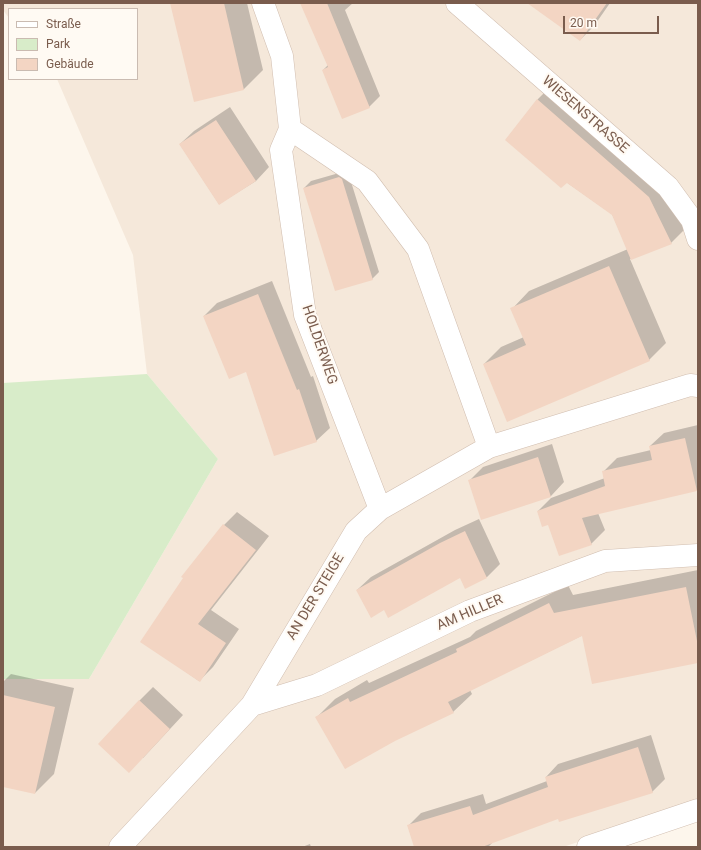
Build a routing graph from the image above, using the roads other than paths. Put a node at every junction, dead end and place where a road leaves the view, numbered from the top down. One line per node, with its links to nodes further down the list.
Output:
1 (263, 3): 3 (street, HOLDERWEG)
2 (457, 3): 4 (street, WIESENSTRASSE)
3 (290, 129): 6 (street); 7 (street, HOLDERWEG)
4 (698, 239)
5 (698, 386): 6 (street, AN DER STEIGE)
6 (489, 446): 7 (street, AN DER STEIGE)
7 (380, 509): 9 (street, AN DER STEIGE)
8 (698, 555): 9 (street, AM HILLER)
9 (252, 705): 11 (street, AN DER STEIGE)
10 (698, 810): 12 (street)
11 (120, 847)
12 (588, 847)

